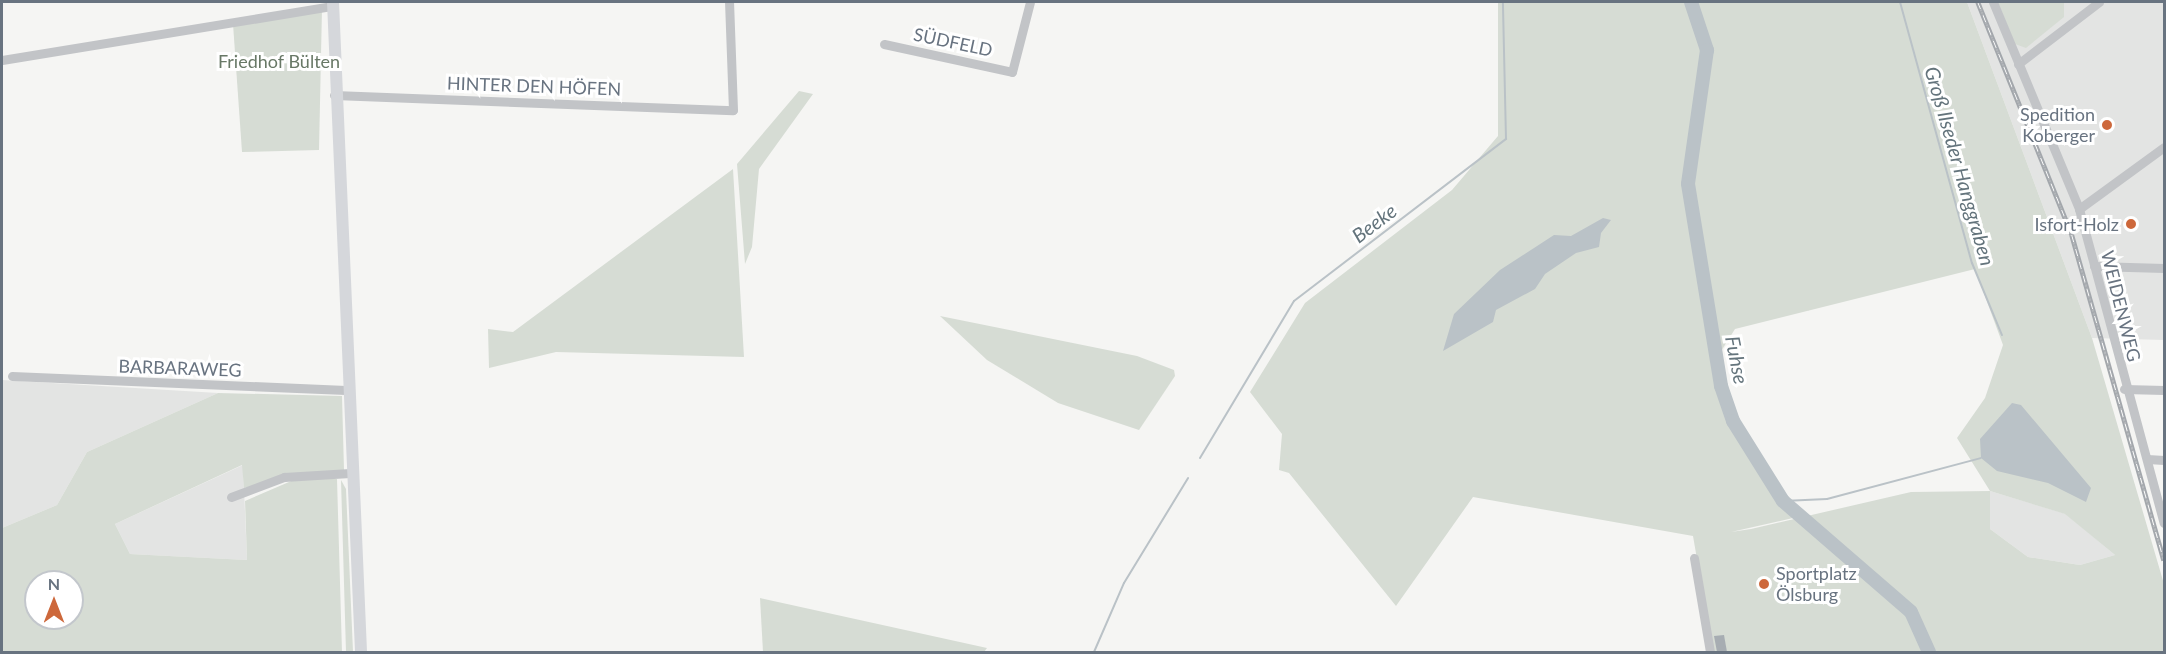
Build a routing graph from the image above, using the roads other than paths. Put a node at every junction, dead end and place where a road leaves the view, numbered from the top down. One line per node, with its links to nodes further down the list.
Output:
1 (729, 2): 9 (street, HINTER DEN HÖFEN)
2 (1030, 2): 6 (street, SÜDFELD)
3 (1993, 2): 8 (street, WEIDENWEG)
4 (2098, 2): 8 (street)
5 (333, 4): 7 (street); 9 (street)
6 (884, 44)
7 (2, 60)
8 (2018, 64): 11 (street, WEIDENWEG)
9 (334, 95): 16 (street)
10 (2164, 147): 11 (street)
11 (2079, 209): 12 (street, WEIDENWEG)
12 (2094, 266): 13 (street); 15 (street, WEIDENWEG)
13 (2164, 268)
14 (12, 376): 16 (street, BARBARAWEG)
15 (2124, 389): 17 (street); 18 (street, WEIDENWEG)
16 (346, 390): 20 (street)
17 (2164, 390)
18 (2147, 459): 19 (street); 22 (street, WEIDENWEG)
19 (2164, 460)
20 (350, 472): 21 (street); 24 (street)
21 (231, 497)
22 (2164, 522)
23 (1694, 558): 25 (street)
24 (362, 651)
25 (1710, 652)

